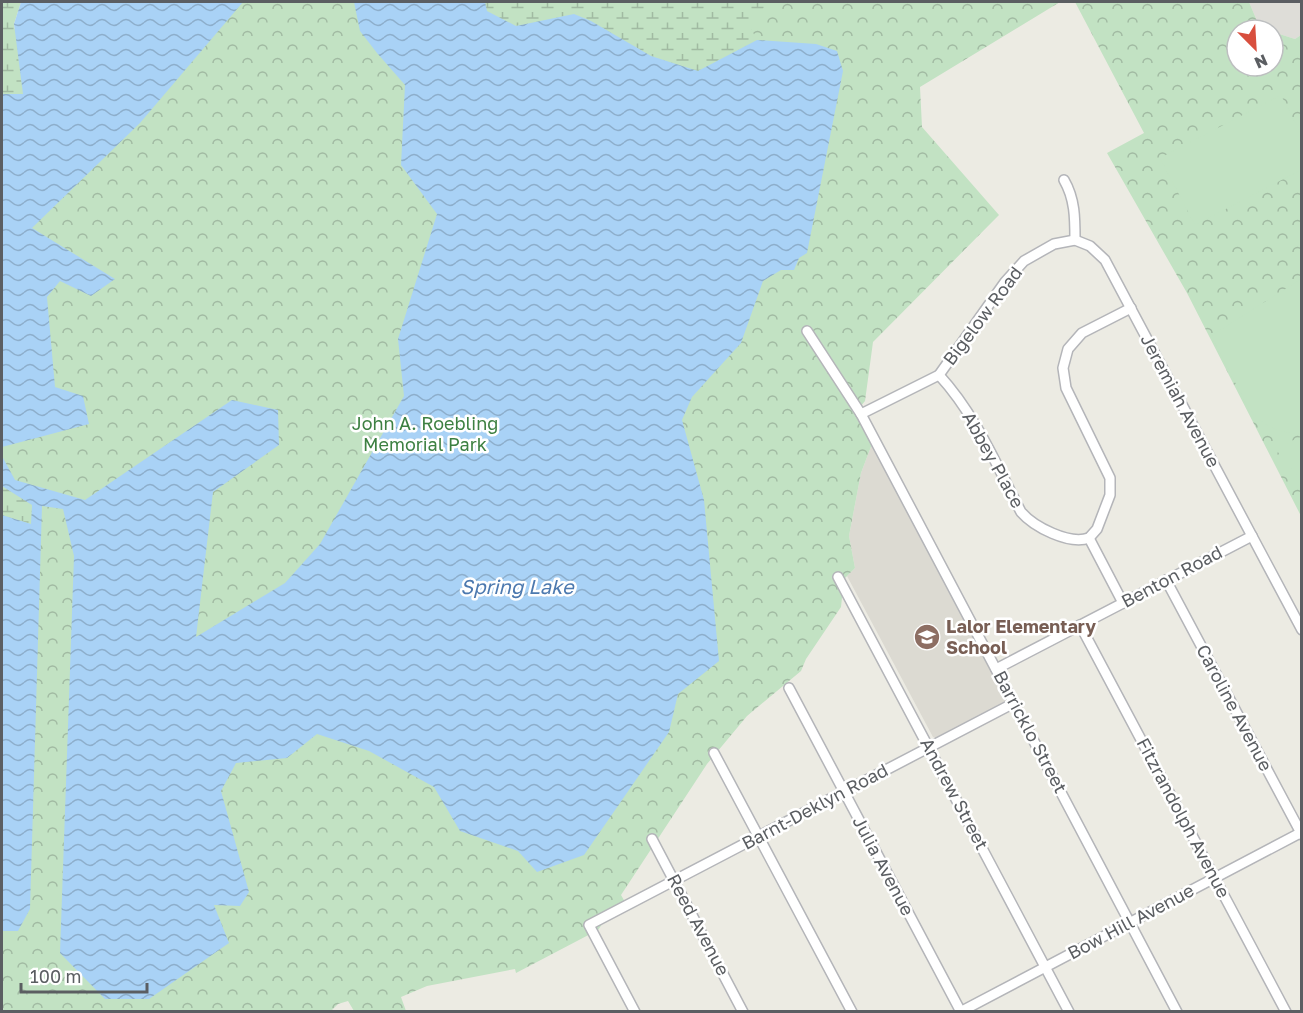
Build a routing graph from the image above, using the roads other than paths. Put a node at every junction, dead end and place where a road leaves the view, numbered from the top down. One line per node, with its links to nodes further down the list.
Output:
1 (1064, 180): 2 (street)
2 (1075, 240): 3 (street, Jeremiah Avenue); 5 (street, Bigelow Road)
3 (1131, 308): 7 (street, Jeremiah Avenue); 8 (street)
4 (807, 331): 6 (street, Barricklo Street)
5 (939, 375): 6 (street, Bigelow Road); 8 (street, Abbey Place)
6 (861, 414): 14 (street, Barricklo Street)
7 (1252, 536): 10 (street, Benton Road); 13 (street, Jeremiah Avenue)
8 (1089, 538): 11 (street)
9 (838, 577): 17 (street, Andrew Street)
10 (1166, 580): 11 (street, Benton Road); 20 (street, Caroline Avenue)
11 (1123, 603): 12 (street, Benton Road)
12 (1080, 625): 14 (street, Benton Road); 23 (street, Fitzrandolph Avenue)
13 (1302, 630)
14 (996, 669): 16 (street, Barricklo Street)
15 (789, 688): 19 (street, Julia Avenue)
16 (1014, 703): 17 (street, Barnt-Deklyn Road); 25 (street, Barricklo Street)
17 (929, 748): 19 (street, Barnt-Deklyn Road); 26 (street, Andrew Street)
18 (714, 753): 21 (street)
19 (844, 792): 21 (street, Barnt-Deklyn Road); 30 (street, Julia Avenue)
20 (1301, 833): 23 (street, Bow Hill Avenue)
21 (759, 836): 24 (street, Barnt-Deklyn Road); 29 (street)
22 (652, 839): 24 (street, Reed Avenue)
23 (1215, 878): 25 (street, Bow Hill Avenue); 33 (street, Fitzrandolph Avenue)
24 (674, 880): 27 (street, Barnt-Deklyn Road); 28 (street, Reed Avenue)
25 (1130, 922): 26 (street, Bow Hill Avenue); 32 (street, Barricklo Street)
26 (1045, 967): 30 (street, Bow Hill Avenue); 31 (street, Andrew Street)
27 (635, 1011)
28 (743, 1011)
29 (852, 1011)
30 (960, 1011)
31 (1069, 1011)
32 (1178, 1011)
33 (1286, 1011)

